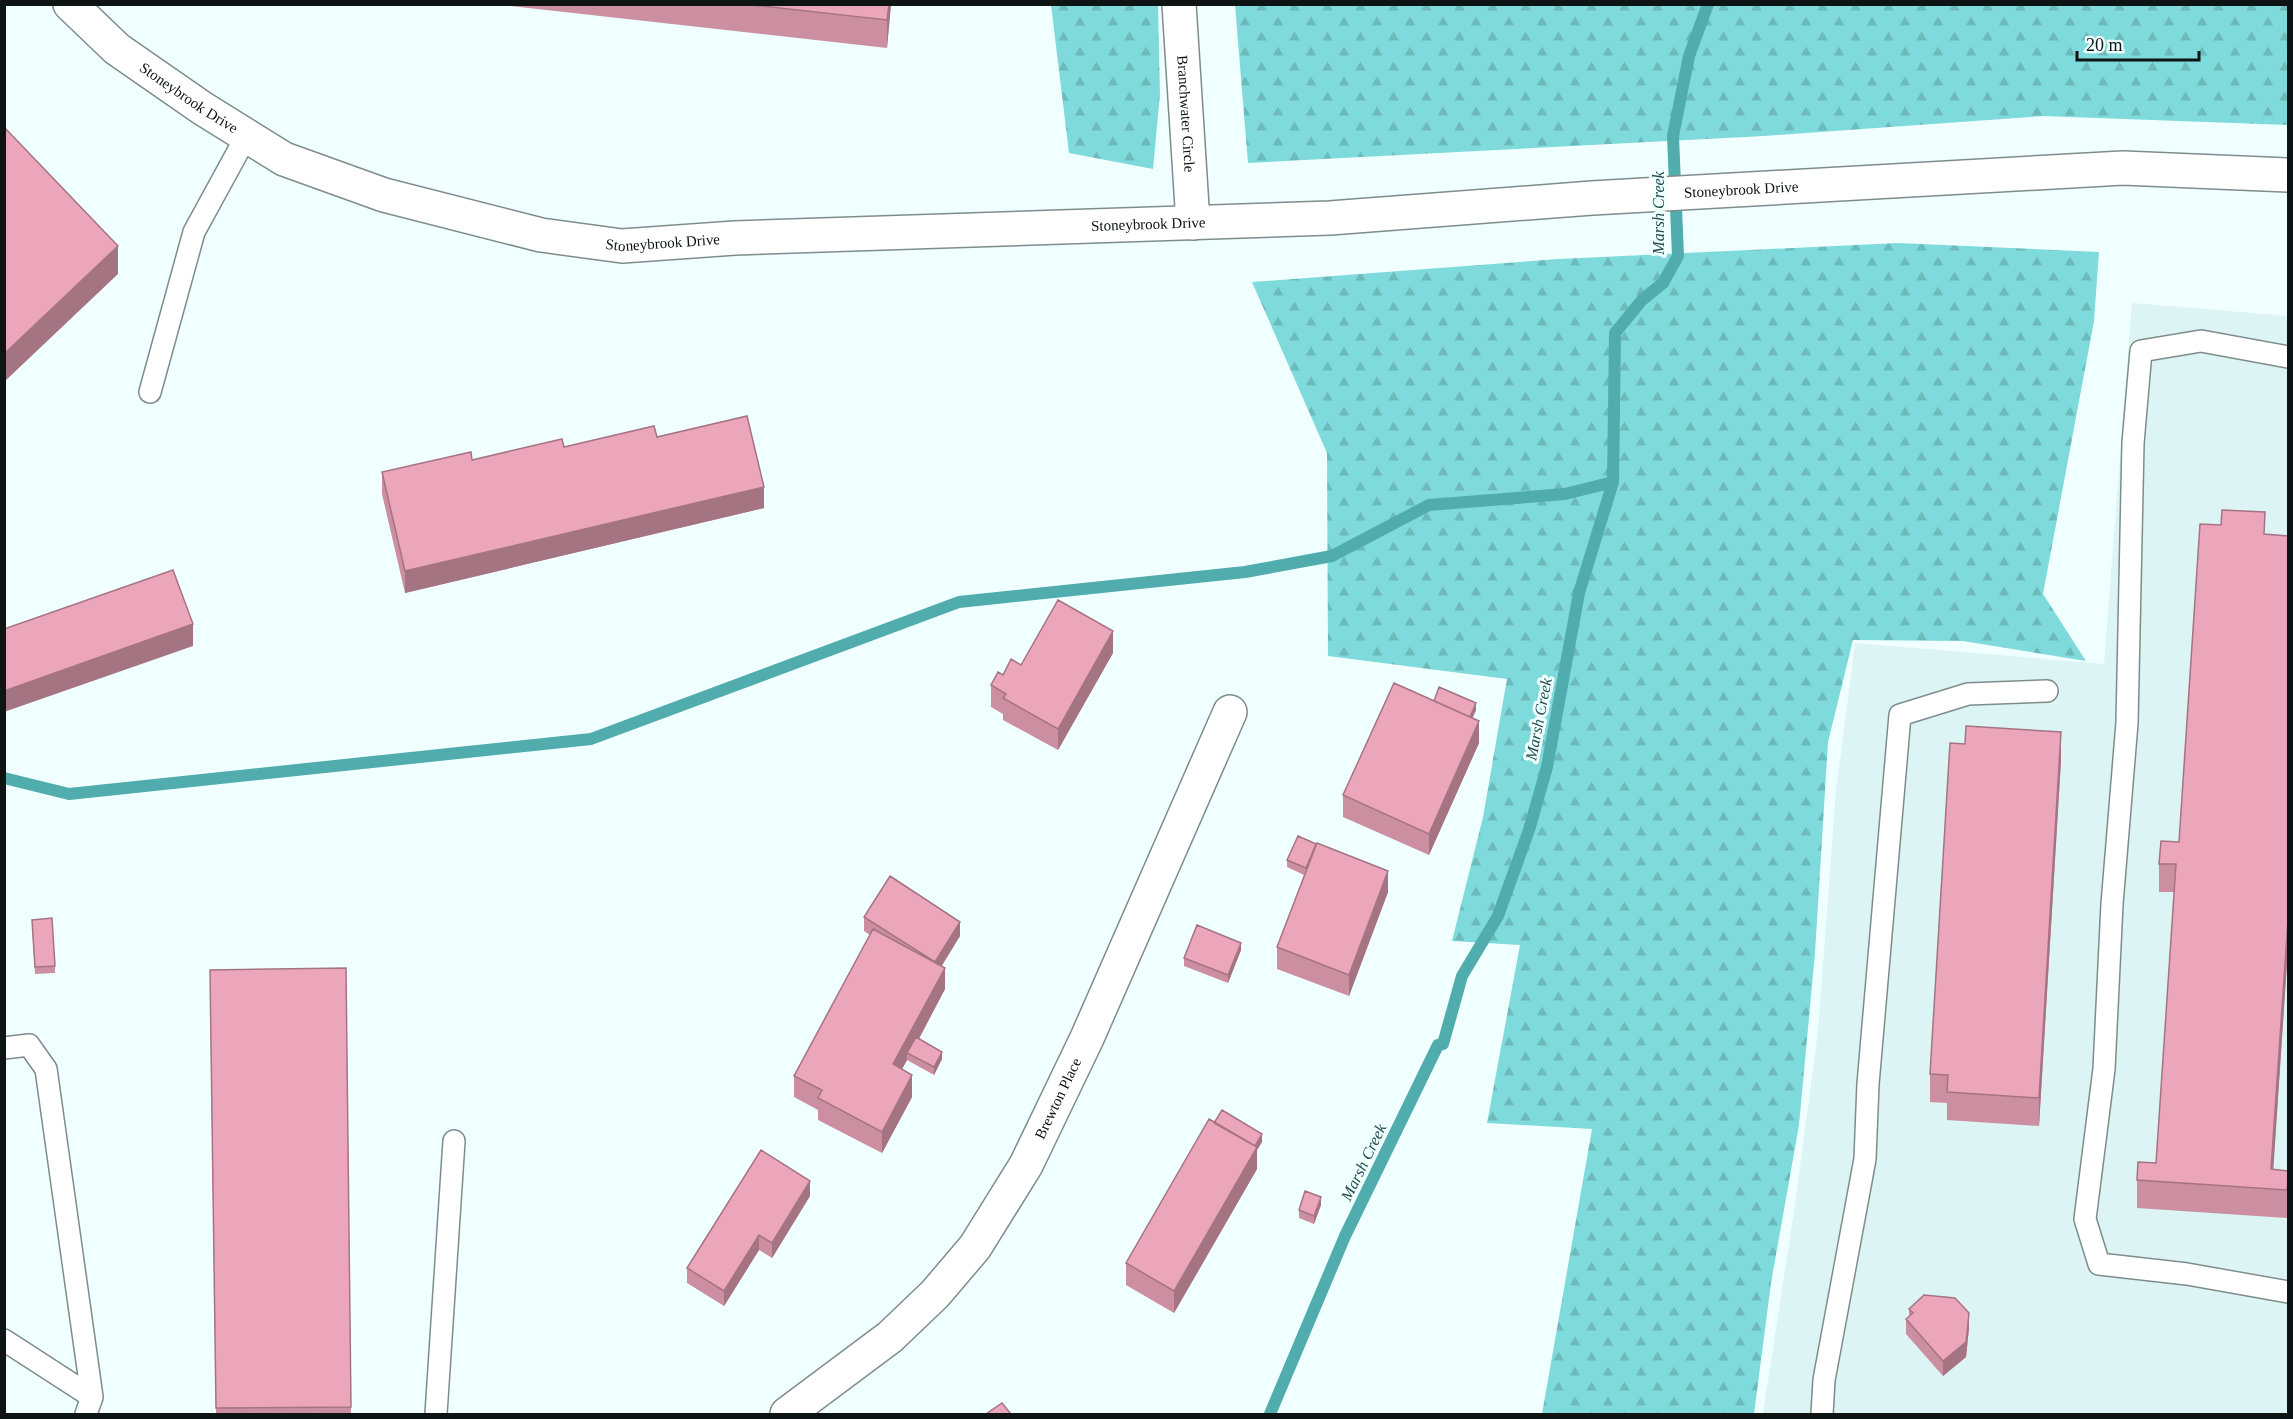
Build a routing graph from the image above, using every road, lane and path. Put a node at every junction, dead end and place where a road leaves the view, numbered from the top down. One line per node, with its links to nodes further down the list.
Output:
1 (70, 4): 3 (street, Stoneybrook Drive)
2 (1179, 4): 5 (street, Branchwater Circle)
3 (247, 135): 5 (street, Stoneybrook Drive); 7 (lane)
4 (2289, 175): 5 (street, Stoneybrook Drive)
5 (1193, 223)
6 (2289, 357): 12 (lane)
7 (150, 392)
8 (2047, 691): 17 (lane)
9 (1230, 712): 16 (street, Brewton Place)
10 (4, 1048): 14 (lane)
11 (454, 1141): 15 (lane)
12 (2289, 1292)
13 (4, 1340): 14 (lane)
14 (89, 1406)
15 (436, 1414)
16 (787, 1414)
17 (1822, 1414)

